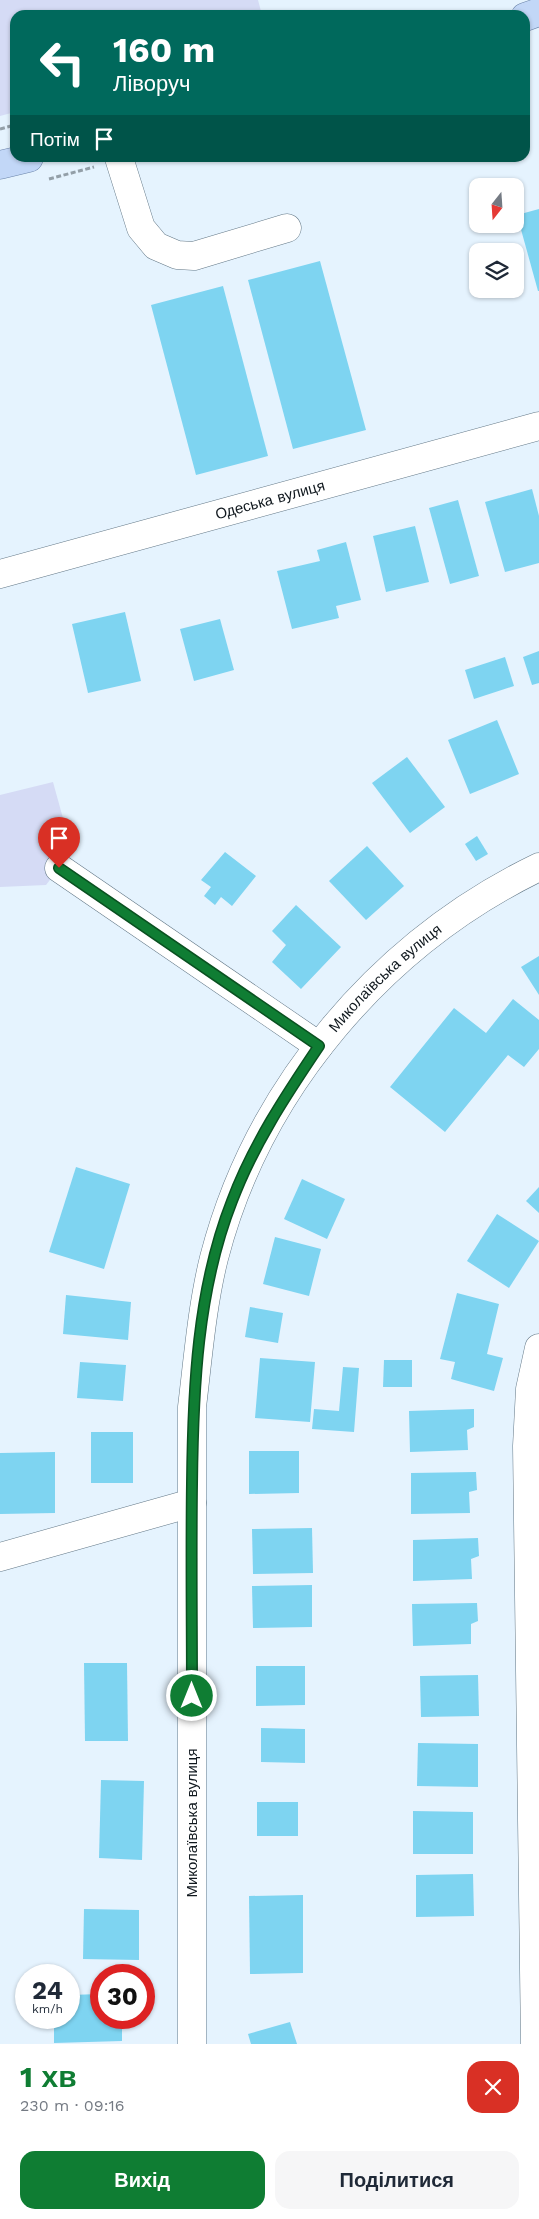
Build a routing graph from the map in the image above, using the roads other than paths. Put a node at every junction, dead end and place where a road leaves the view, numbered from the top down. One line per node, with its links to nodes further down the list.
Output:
1 (12, 162): 3 (main road)
2 (121, 162): 4 (street)
3 (0, 165)
4 (287, 228)
5 (539, 426): 6 (street, Одеська вулиця)
6 (0, 574)
7 (539, 867): 9 (street, Миколаївська вулиця)
8 (59, 868): 9 (street)
9 (319, 1046): 11 (street, Миколаївська вулиця)
10 (539, 1348): 14 (street)
11 (192, 1503): 12 (street); 13 (street, Миколаївська вулиця)
12 (0, 1557)
13 (192, 2044)
14 (535, 2044)

